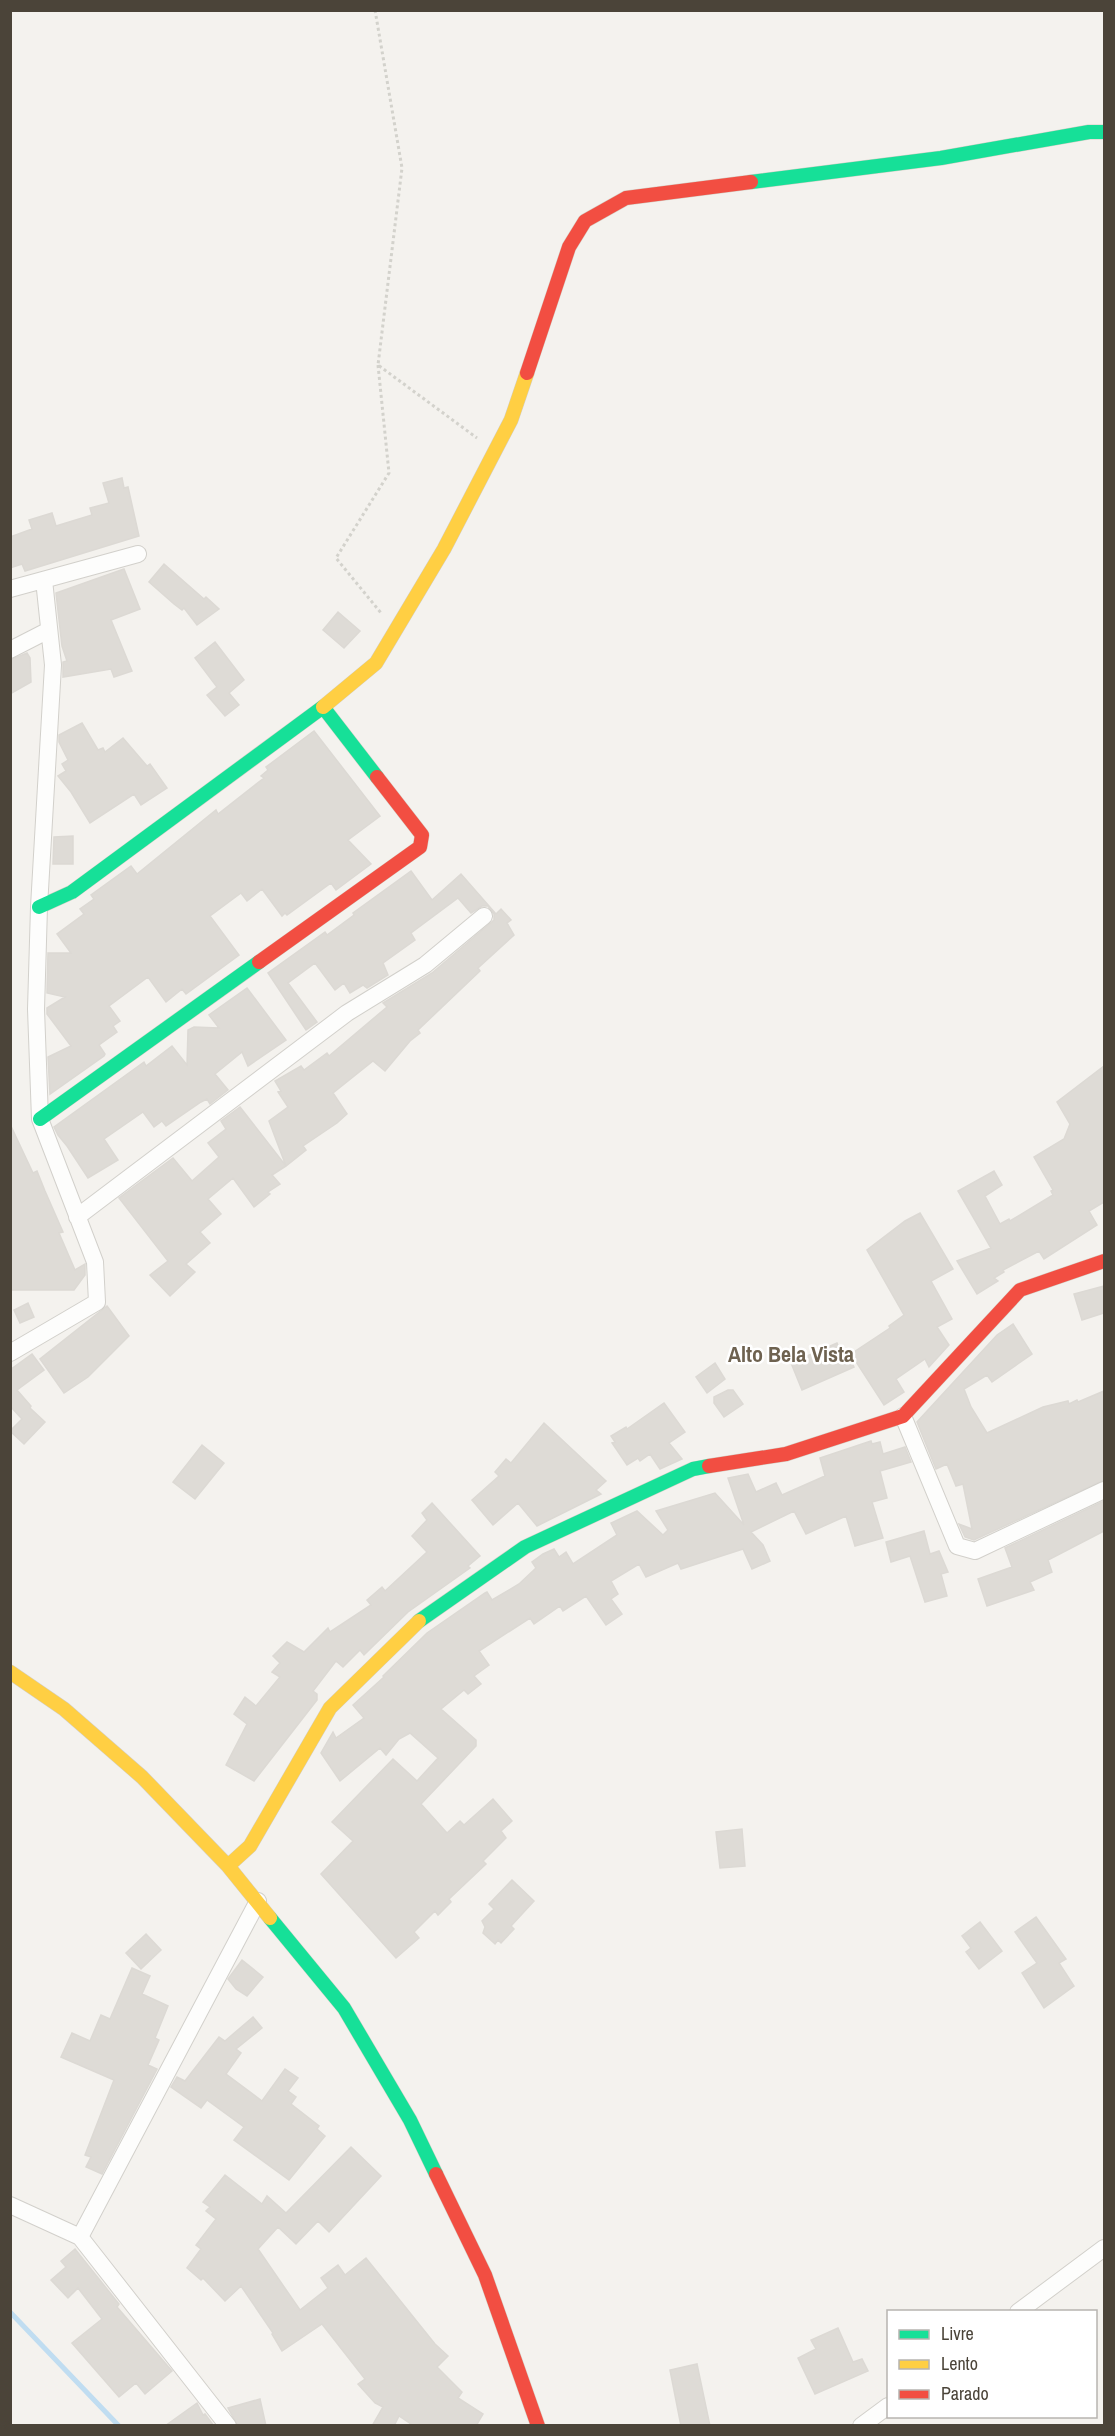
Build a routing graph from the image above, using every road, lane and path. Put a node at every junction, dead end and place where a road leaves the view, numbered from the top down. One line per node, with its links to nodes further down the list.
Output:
1 (375, 10): 3 (path)
2 (1104, 132): 4 (street)
3 (378, 365): 4 (path); 9 (path)
4 (495, 451): 9 (street)
5 (138, 554): 6 (street)
6 (44, 580): 7 (street); 8 (street)
7 (10, 589)
8 (49, 630): 10 (street); 12 (street)
9 (395, 631): 11 (street)
10 (10, 650)
11 (323, 707): 12 (street); 14 (street)
12 (39, 907): 14 (street)
13 (484, 915): 15 (street)
14 (40, 1119): 15 (street)
15 (77, 1217): 17 (street)
16 (1104, 1261): 18 (street)
17 (10, 1353)
18 (903, 1416): 19 (street); 21 (street)
19 (1104, 1490)
20 (10, 1672): 21 (street)
21 (228, 1866): 22 (street)
22 (258, 1901): 24 (street); 29 (street)
23 (10, 2205): 24 (street)
24 (80, 2237): 28 (street)
25 (1104, 2248): 26 (street)
26 (1021, 2310)
27 (887, 2407): 30 (street)
28 (228, 2426)
29 (538, 2426)
30 (861, 2426)

